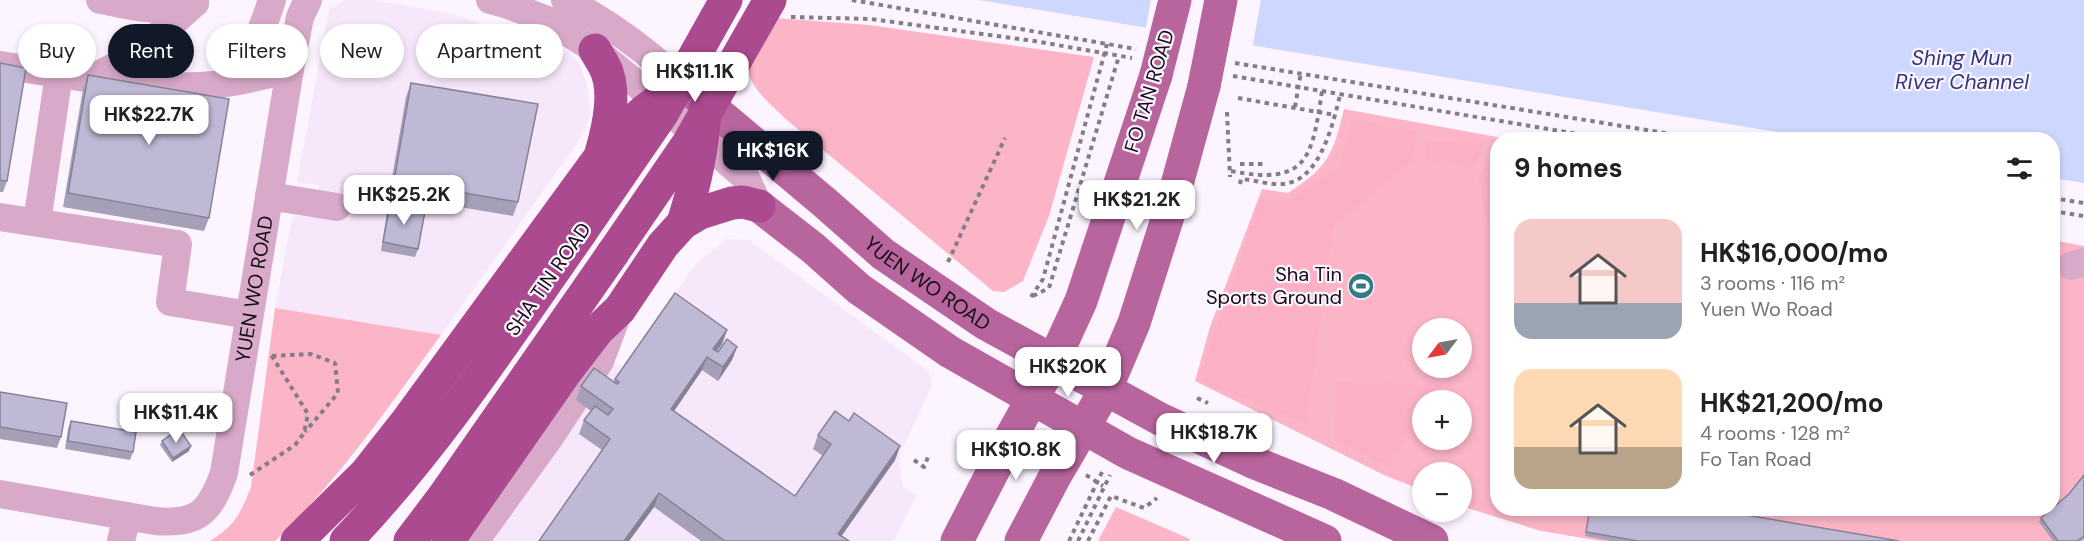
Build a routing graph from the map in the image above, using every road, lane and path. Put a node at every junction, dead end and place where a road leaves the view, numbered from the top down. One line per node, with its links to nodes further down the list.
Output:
1 (100, 0): 10 (street)
2 (272, 0): 27 (street)
3 (308, 0): 12 (street, YUEN WO ROAD)
4 (490, 0): 14 (street, YUEN WO ROAD)
5 (565, 0): 32 (street, YUEN WO ROAD)
6 (726, 0): 86 (highway, SHA TIN ROAD, bridge)
7 (852, 0): 13 (path)
8 (1175, 0): 17 (main road, FO TAN ROAD, bridge)
9 (1221, 0): 28 (main road, bridge)
10 (197, 1): 22 (street)
11 (778, 8): 15 (path); 87 (highway, SHA TIN ROAD, bridge)
12 (299, 24)
13 (1107, 44): 15 (path); 17 (path)
14 (595, 50): 32 (street, YUEN WO ROAD); 41 (highway)
15 (1105, 54): 16 (path); 16 (path)
16 (1119, 56): 17 (path)
17 (1147, 62): 67 (main road, FO TAN ROAD)
18 (1233, 62): 21 (path)
19 (0, 65): 20 (street)
20 (18, 68)
21 (1300, 72): 29 (path); 38 (path)
22 (96, 76)
23 (58, 78): 59 (street)
24 (91, 78): 27 (street)
25 (256, 78): 27 (street)
26 (289, 78): 50 (street, YUEN WO ROAD)
27 (221, 84)
28 (1218, 87): 29 (path); 45 (path); 68 (main road)
29 (1298, 87): 30 (path); 34 (path)
30 (1322, 91): 31 (path); 35 (path)
31 (1340, 95): 36 (path); 37 (path)
32 (682, 96): 40 (highway); 40 (street, YUEN WO ROAD); 41 (highway); 67 (main road, YUEN WO ROAD)
33 (1238, 98): 34 (path)
34 (1295, 108): 35 (path)
35 (1319, 111): 36 (path); 46 (path)
36 (1335, 115): 48 (path)
37 (1564, 132)
38 (1660, 132)
39 (1005, 138): 61 (path)
40 (703, 141): 54 (street, YUEN WO ROAD); 60 (highway)
41 (599, 157): 52 (highway)
42 (1240, 164): 43 (path)
43 (1257, 164): 44 (path); 46 (path)
44 (1267, 164)
45 (1231, 171): 46 (path); 47 (path)
46 (1260, 174): 48 (path)
47 (1230, 177)
48 (1260, 181): 49 (path)
49 (1240, 184)
50 (269, 196): 55 (street); 64 (street, YUEN WO ROAD)
51 (2060, 199): 53 (path)
52 (566, 203): 62 (highway); 85 (highway)
53 (2084, 203)
54 (759, 206): 60 (highway); 69 (main road, YUEN WO ROAD)
55 (337, 207)
56 (2060, 212): 57 (path)
57 (2084, 216)
58 (0, 217): 59 (street)
59 (37, 222): 64 (street)
60 (683, 223): 62 (highway)
61 (948, 262)
62 (643, 273): 63 (highway)
63 (620, 309): 88 (highway); 89 (street)
64 (249, 315): 84 (street, YUEN WO ROAD)
65 (268, 349): 66 (path)
66 (272, 356): 73 (path); 73 (path)
67 (1053, 362): 68 (main road, YUEN WO ROAD); 69 (main road, FO TAN ROAD)
68 (1106, 389): 72 (main road); 96 (main road, YUEN WO ROAD)
69 (1032, 398): 72 (main road, YUEN WO ROAD); 90 (main road, FO TAN ROAD)
70 (1197, 398): 71 (path)
71 (1208, 403)
72 (1083, 429): 91 (main road); 95 (main road, YUEN WO ROAD)
73 (304, 433): 79 (path)
74 (928, 457): 75 (path)
75 (914, 460)
76 (1105, 467): 80 (path)
77 (1080, 471): 80 (path)
78 (1110, 475): 81 (path)
79 (244, 479)
80 (1096, 481): 81 (path); 92 (path)
81 (1103, 486): 93 (path)
82 (0, 494): 84 (street, YUEN WO ROAD)
83 (1157, 498): 94 (path)
84 (124, 529)
85 (297, 541)
86 (346, 541)
87 (410, 541)
88 (448, 541)
89 (475, 541)
90 (957, 541)
91 (1021, 541)
92 (1069, 541)
93 (1078, 541)
94 (1088, 541)
95 (1325, 541)
96 (1432, 541)

